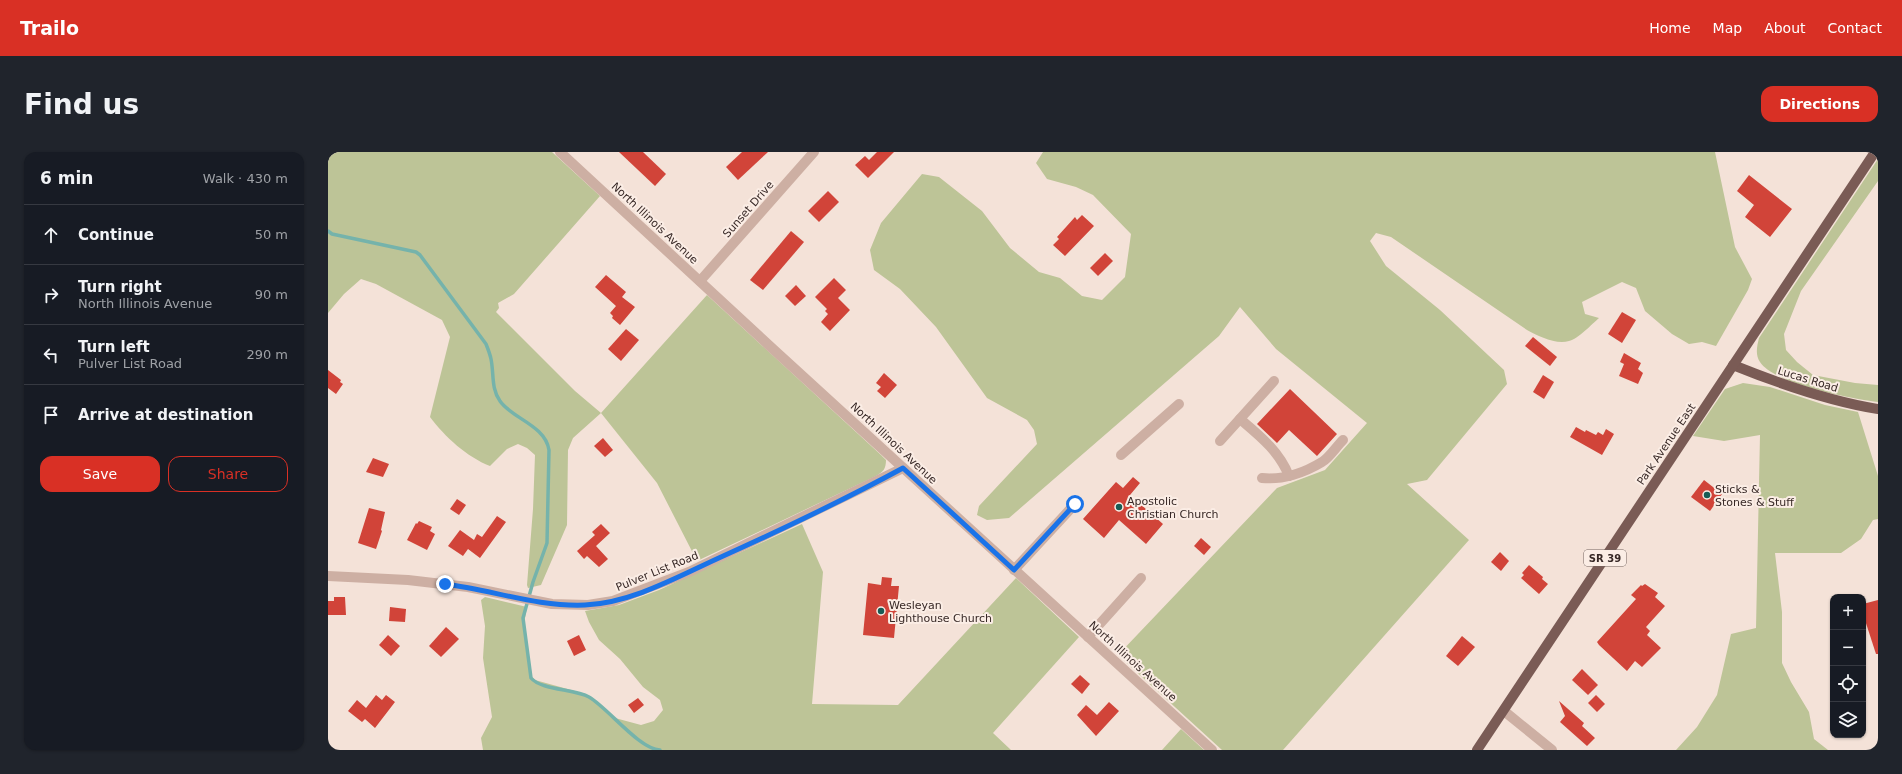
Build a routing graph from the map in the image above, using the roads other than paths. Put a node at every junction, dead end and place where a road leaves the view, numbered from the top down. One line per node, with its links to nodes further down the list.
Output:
1 (560, 152): 4 (street, North Illinois Avenue)
2 (814, 152): 4 (street, Sunset Drive)
3 (1875, 152): 5 (main road, Park Avenue East)
4 (700, 281): 13 (street, North Illinois Avenue)
5 (1733, 365): 8 (main road, Lucas Road); 21 (main road, Park Avenue East / SR 39)
6 (1274, 381): 9 (street)
7 (1179, 404): 12 (street)
8 (1878, 409)
9 (1240, 418): 11 (street); 14 (street)
10 (1343, 440): 14 (street)
11 (1220, 441)
12 (1121, 455)
13 (903, 468): 17 (street, North Illinois Avenue); 18 (street, Pulver List Road)
14 (1289, 476): 15 (street)
15 (1262, 478)
16 (1075, 504): 17 (street)
17 (1014, 570): 20 (street, North Illinois Avenue)
18 (328, 576)
19 (1141, 578): 20 (street)
20 (1088, 637): 22 (street, North Illinois Avenue)
21 (1504, 710): 23 (main road, Park Avenue East / SR 39); 24 (street)
22 (1212, 750)
23 (1477, 750)
24 (1552, 750)

